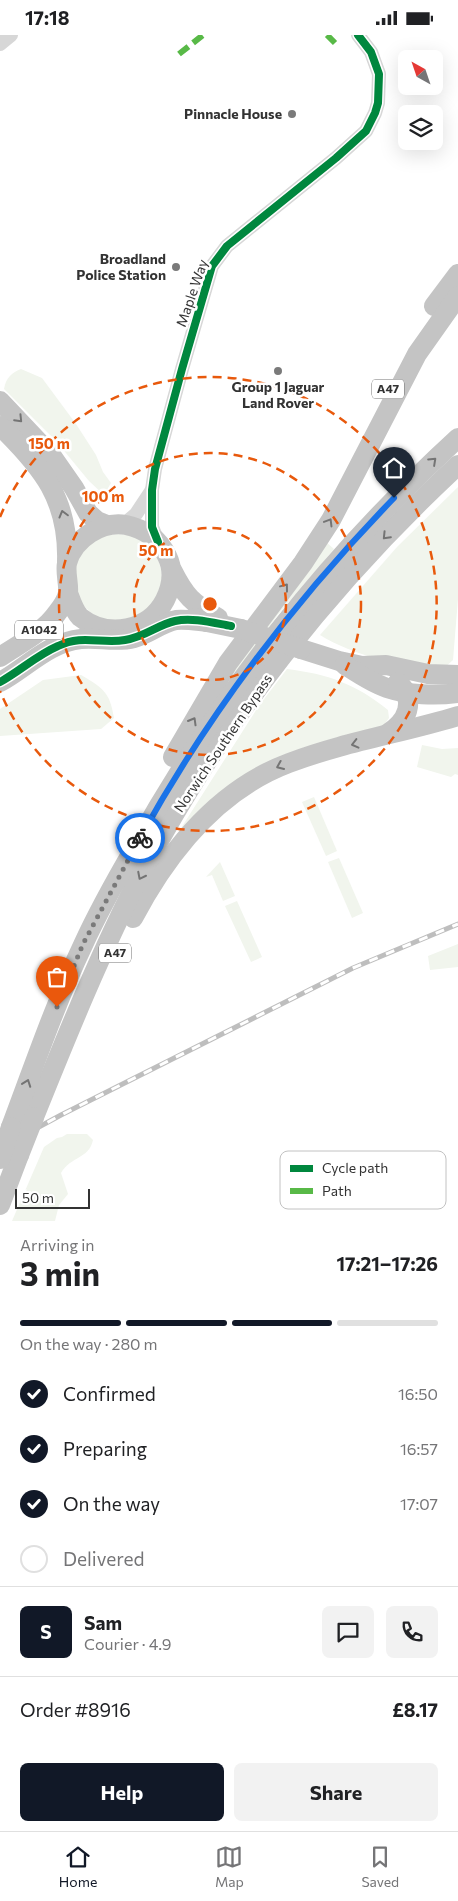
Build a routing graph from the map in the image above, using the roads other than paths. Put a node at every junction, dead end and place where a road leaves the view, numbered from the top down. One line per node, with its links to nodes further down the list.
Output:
1 (11, 35): 3 (street)
2 (358, 35): 11 (street, Maple Way)
3 (0, 44)
4 (458, 274): 10 (highway, A47)
5 (458, 296): 10 (highway, A47)
6 (0, 401): 12 (highway, one-way to 12)
7 (0, 426): 14 (highway, one-way to 7)
8 (458, 438): 30 (highway, Norwich Southern Bypass / A47, one-way to 8)
9 (458, 465): 31 (highway, Norwich Southern Bypass / A47, one-way to 31)
10 (353, 478): 30 (highway, A47, one-way to 10)
11 (152, 489): 12 (street, Maple Way); 13 (street, Maple Way)
12 (115, 525): 13 (highway, A1042); 14 (highway)
13 (158, 541): 15 (highway, A1042)
14 (67, 563): 16 (highway, A1042)
15 (172, 570): 17 (highway); 19 (highway, A1042)
16 (68, 593): 20 (highway, A1042); 21 (highway, A1042)
17 (155, 614): 18 (highway, A1042); 20 (highway, A1042)
18 (207, 622): 19 (highway, A1042); 26 (highway)
19 (231, 626): 22 (highway, A1042, bridge)
20 (99, 627): 24 (highway, A1042)
21 (0, 657)
22 (339, 661): 23 (highway, A1042); 27 (highway, A1042)
23 (362, 666): 25 (highway, A1042); 27 (highway)
24 (0, 676)
25 (457, 679): 27 (highway, A1042)
26 (0, 682)
27 (406, 692): 29 (highway)
28 (458, 716): 29 (highway)
29 (384, 737): 31 (highway, A47, one-way to 31)
30 (119, 875): 32 (highway, Norwich Southern Bypass / A47, one-way to 30, bridge)
31 (52, 1072): 32 (highway, Norwich Southern Bypass / A47, bridge)
32 (10, 1157): 33 (highway, Norwich Southern Bypass / A47)
33 (0, 1205)

